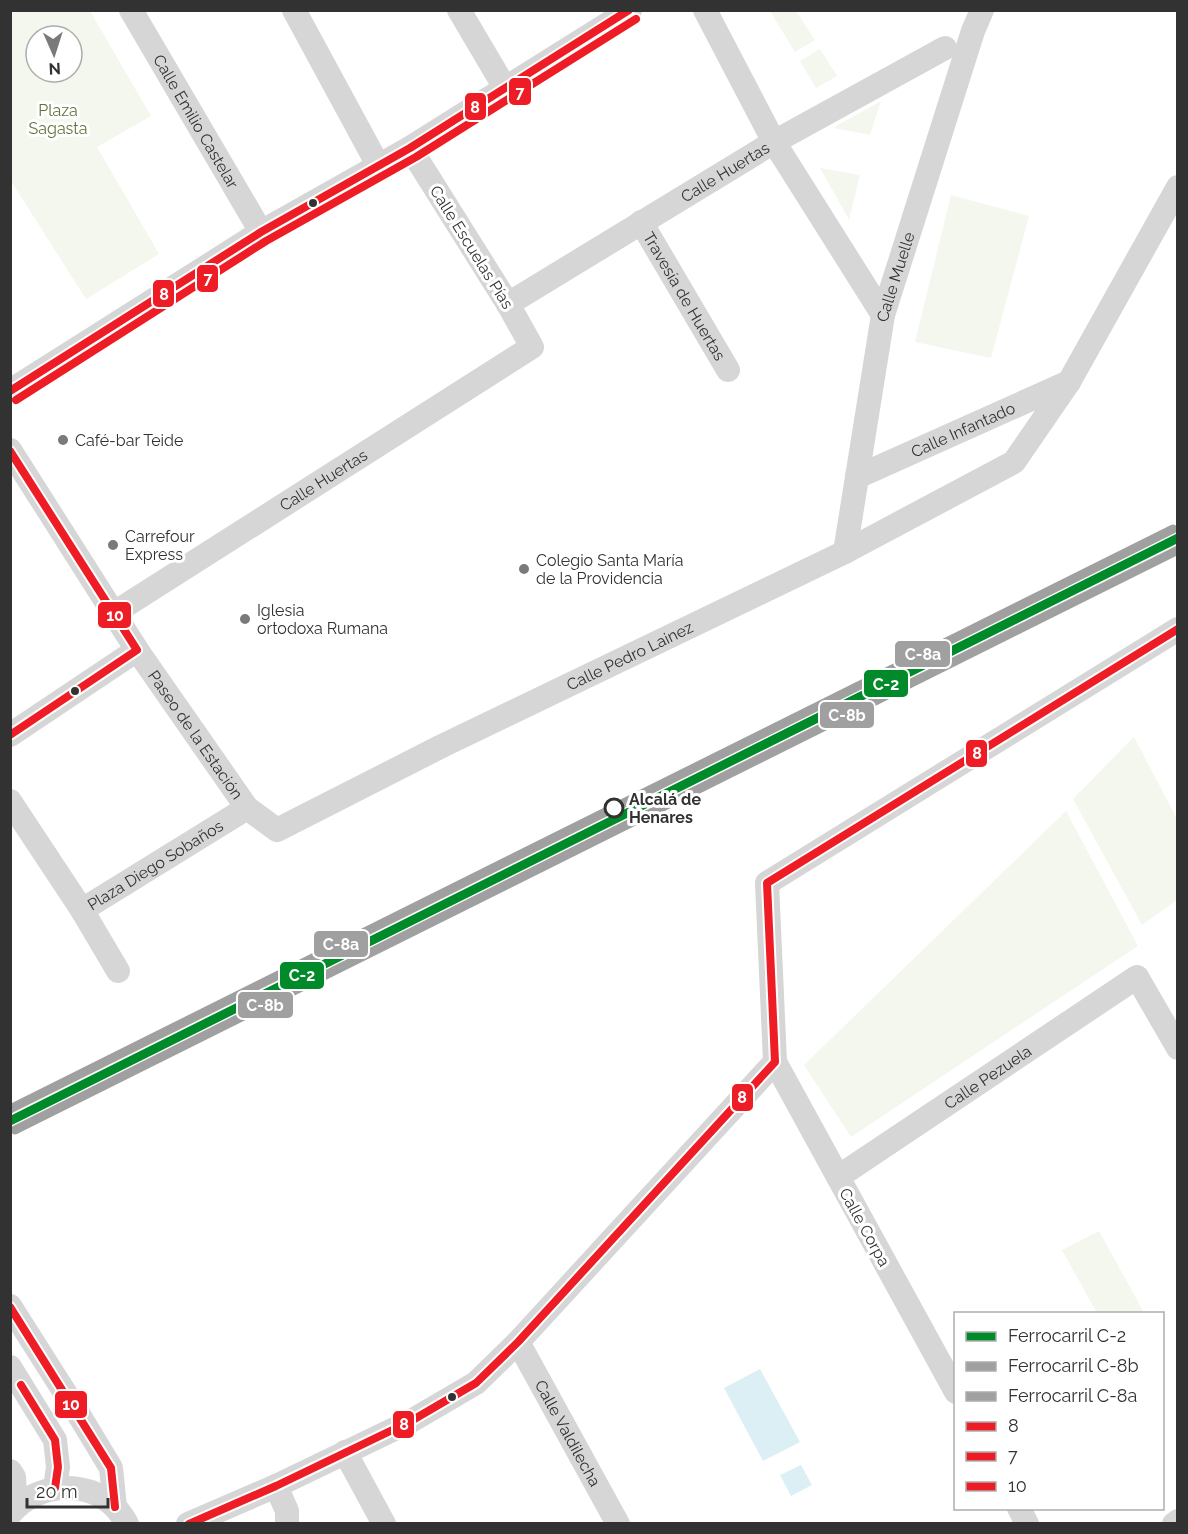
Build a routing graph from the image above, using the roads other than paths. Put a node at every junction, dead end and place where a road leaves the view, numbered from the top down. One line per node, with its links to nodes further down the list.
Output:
1 (131, 10): 14 (street, Calle Emilio Castelar)
2 (294, 10): 11 (street)
3 (459, 10): 8 (street)
4 (630, 10): 8 (street)
5 (705, 10): 9 (street)
6 (982, 10): 16 (street, Calle Muelle)
7 (945, 48): 9 (street, Calle Huertas)
8 (505, 88): 10 (street)
9 (774, 142): 13 (street, Calle Huertas); 16 (street)
10 (410, 148): 11 (street); 15 (street, Calle Escuelas Pías)
11 (378, 165): 14 (street)
12 (1178, 187): 19 (street, Calle Infantado)
13 (641, 222): 15 (street, Calle Huertas); 18 (street, Travesía de Huertas)
14 (261, 232): 20 (street)
15 (508, 304): 17 (street, Calle Escuelas Pías)
16 (883, 315): 23 (street, Calle Muelle)
17 (532, 347): 25 (street, Calle Huertas)
18 (728, 370)
19 (1069, 382): 22 (street, Calle Infantado); 23 (street, Calle Infantado)
20 (10, 391)
21 (10, 450): 25 (street, Paseo de la Estación)
22 (1014, 462): 24 (street, Calle Pedro Lainez)
23 (857, 477): 24 (street, Calle Muelle)
24 (844, 552): 30 (street, Calle Pedro Lainez)
25 (114, 613): 27 (street, Paseo de la Estación)
26 (1178, 629): 34 (street)
27 (138, 650): 28 (street); 30 (street, Paseo de la Estación)
28 (10, 735)
29 (10, 801): 31 (street, Plaza Diego Sobaños)
30 (247, 808): 31 (street, Plaza Diego Sobaños)
31 (82, 910): 32 (street)
32 (118, 971)
33 (1178, 1048): 35 (street, Calle Pezuela)
34 (775, 1062): 35 (street, Calle Corpa); 37 (street)
35 (838, 1177): 39 (street, Calle Corpa)
36 (10, 1306): 46 (street)
37 (518, 1342): 40 (street); 50 (street, Calle Valdilecha)
38 (10, 1367): 43 (street)
39 (954, 1388)
40 (345, 1452): 42 (street); 49 (street)
41 (10, 1471): 44 (street)
42 (276, 1486): 47 (street); 48 (street)
43 (55, 1488): 44 (street); 46 (street)
44 (13, 1510)
45 (1020, 1510): 51 (street)
46 (121, 1515)
47 (188, 1524)
48 (287, 1524)
49 (384, 1524)
50 (618, 1524)
51 (1027, 1524)

